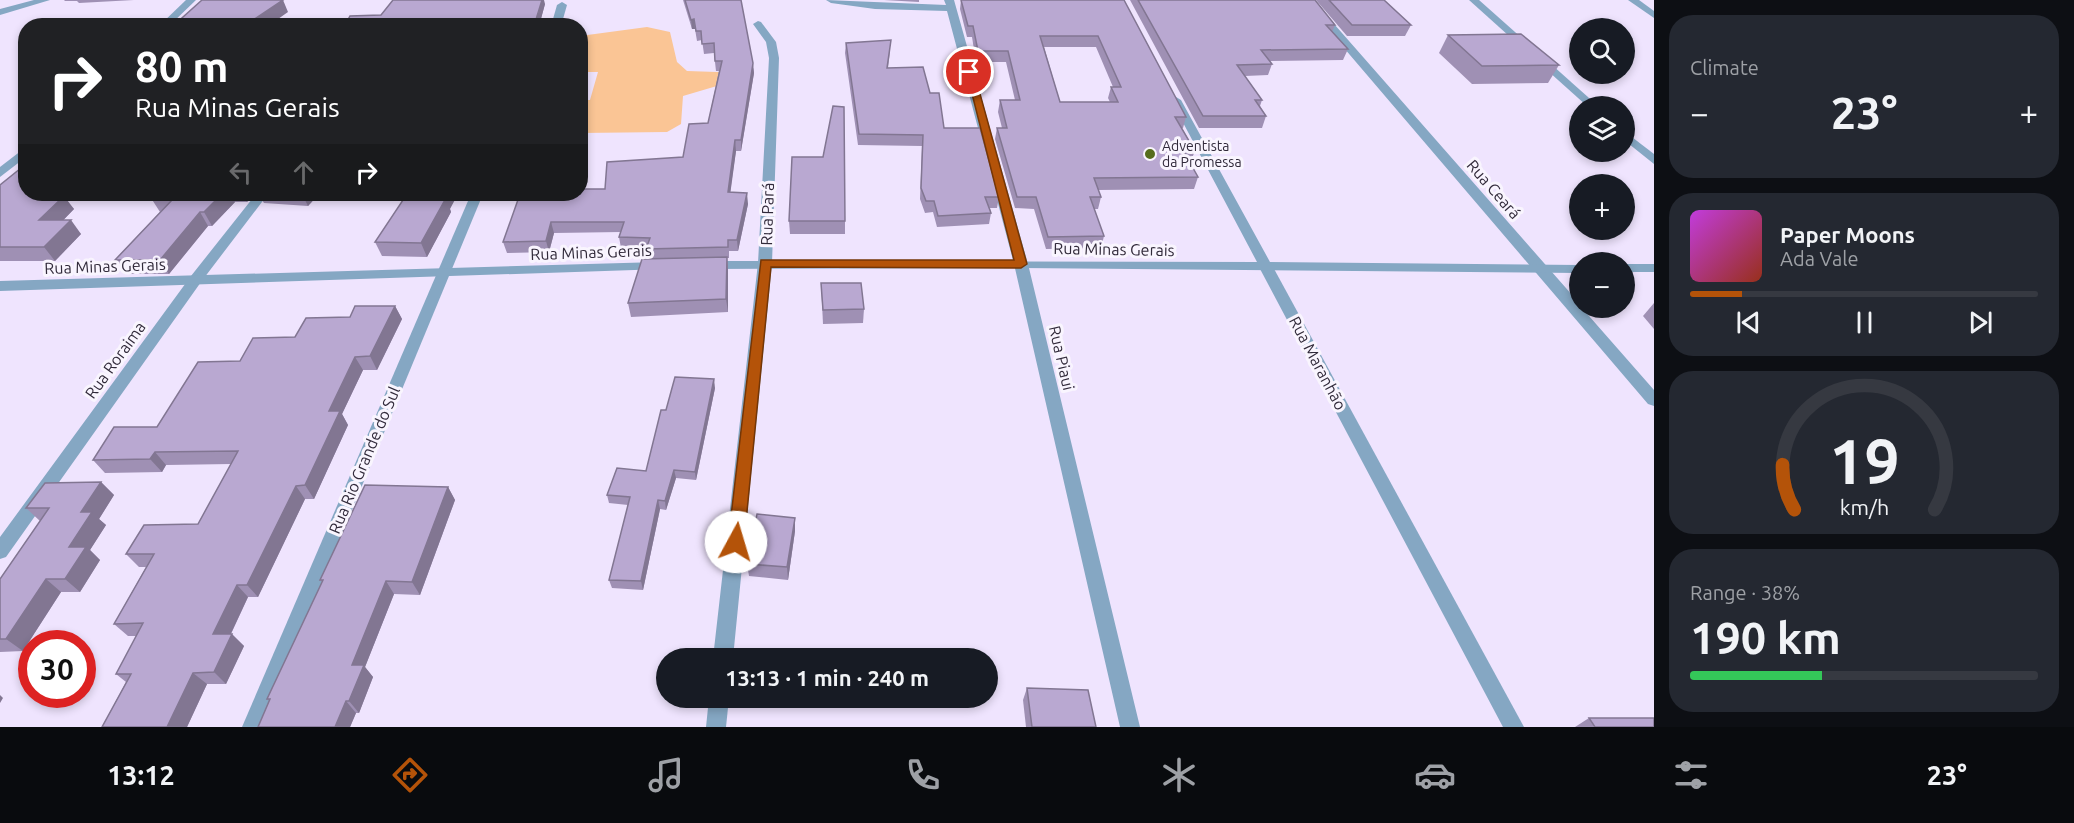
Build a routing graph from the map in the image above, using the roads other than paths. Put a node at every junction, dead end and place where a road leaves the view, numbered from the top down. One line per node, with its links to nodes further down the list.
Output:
1 (45, 0): 9 (street)
2 (191, 0): 11 (street)
3 (831, 0): 7 (street)
4 (1308, 0): 30 (street, Rua Ceará)
5 (1474, 0): 15 (street)
6 (1633, 0): 10 (street)
7 (950, 4): 23 (street, Rua Piaui)
8 (562, 5): 12 (street)
9 (0, 12)
10 (1654, 15)
11 (172, 18)
12 (558, 18)
13 (758, 24): 22 (street, Rua Pará)
14 (1172, 92): 26 (street, Rua Maranhão)
15 (1582, 96)
16 (1635, 144): 18 (street)
17 (18, 157): 19 (street)
18 (1654, 160)
19 (0, 173)
20 (257, 201): 32 (street, Rua Roraima)
21 (474, 201): 31 (street, Rua Rio Grande do Sul)
22 (765, 263): 23 (street, Rua Minas Gerais); 24 (street, Rua Minas Gerais); 36 (street, Rua Pará)
23 (1021, 264): 26 (street, Rua Minas Gerais); 40 (street, Rua Piaui)
24 (694, 265)
25 (670, 266): 31 (street, Rua Minas Gerais)
26 (1266, 267): 30 (street, Rua Minas Gerais); 41 (street, Rua Maranhão)
27 (1569, 268): 30 (street, Rua Minas Gerais)
28 (1635, 268): 29 (street)
29 (1654, 268)
30 (1541, 269): 34 (street, Rua Ceará)
31 (443, 272): 32 (street, Rua Minas Gerais); 38 (street, Rua Rio Grande do Sul)
32 (196, 279): 33 (street, Rua Minas Gerais); 35 (street, Rua Roraima)
33 (0, 286)
34 (1654, 400)
35 (0, 551)
36 (724, 648)
37 (718, 708): 39 (street)
38 (252, 727)
39 (716, 727)
40 (1130, 727)
41 (1514, 727)

